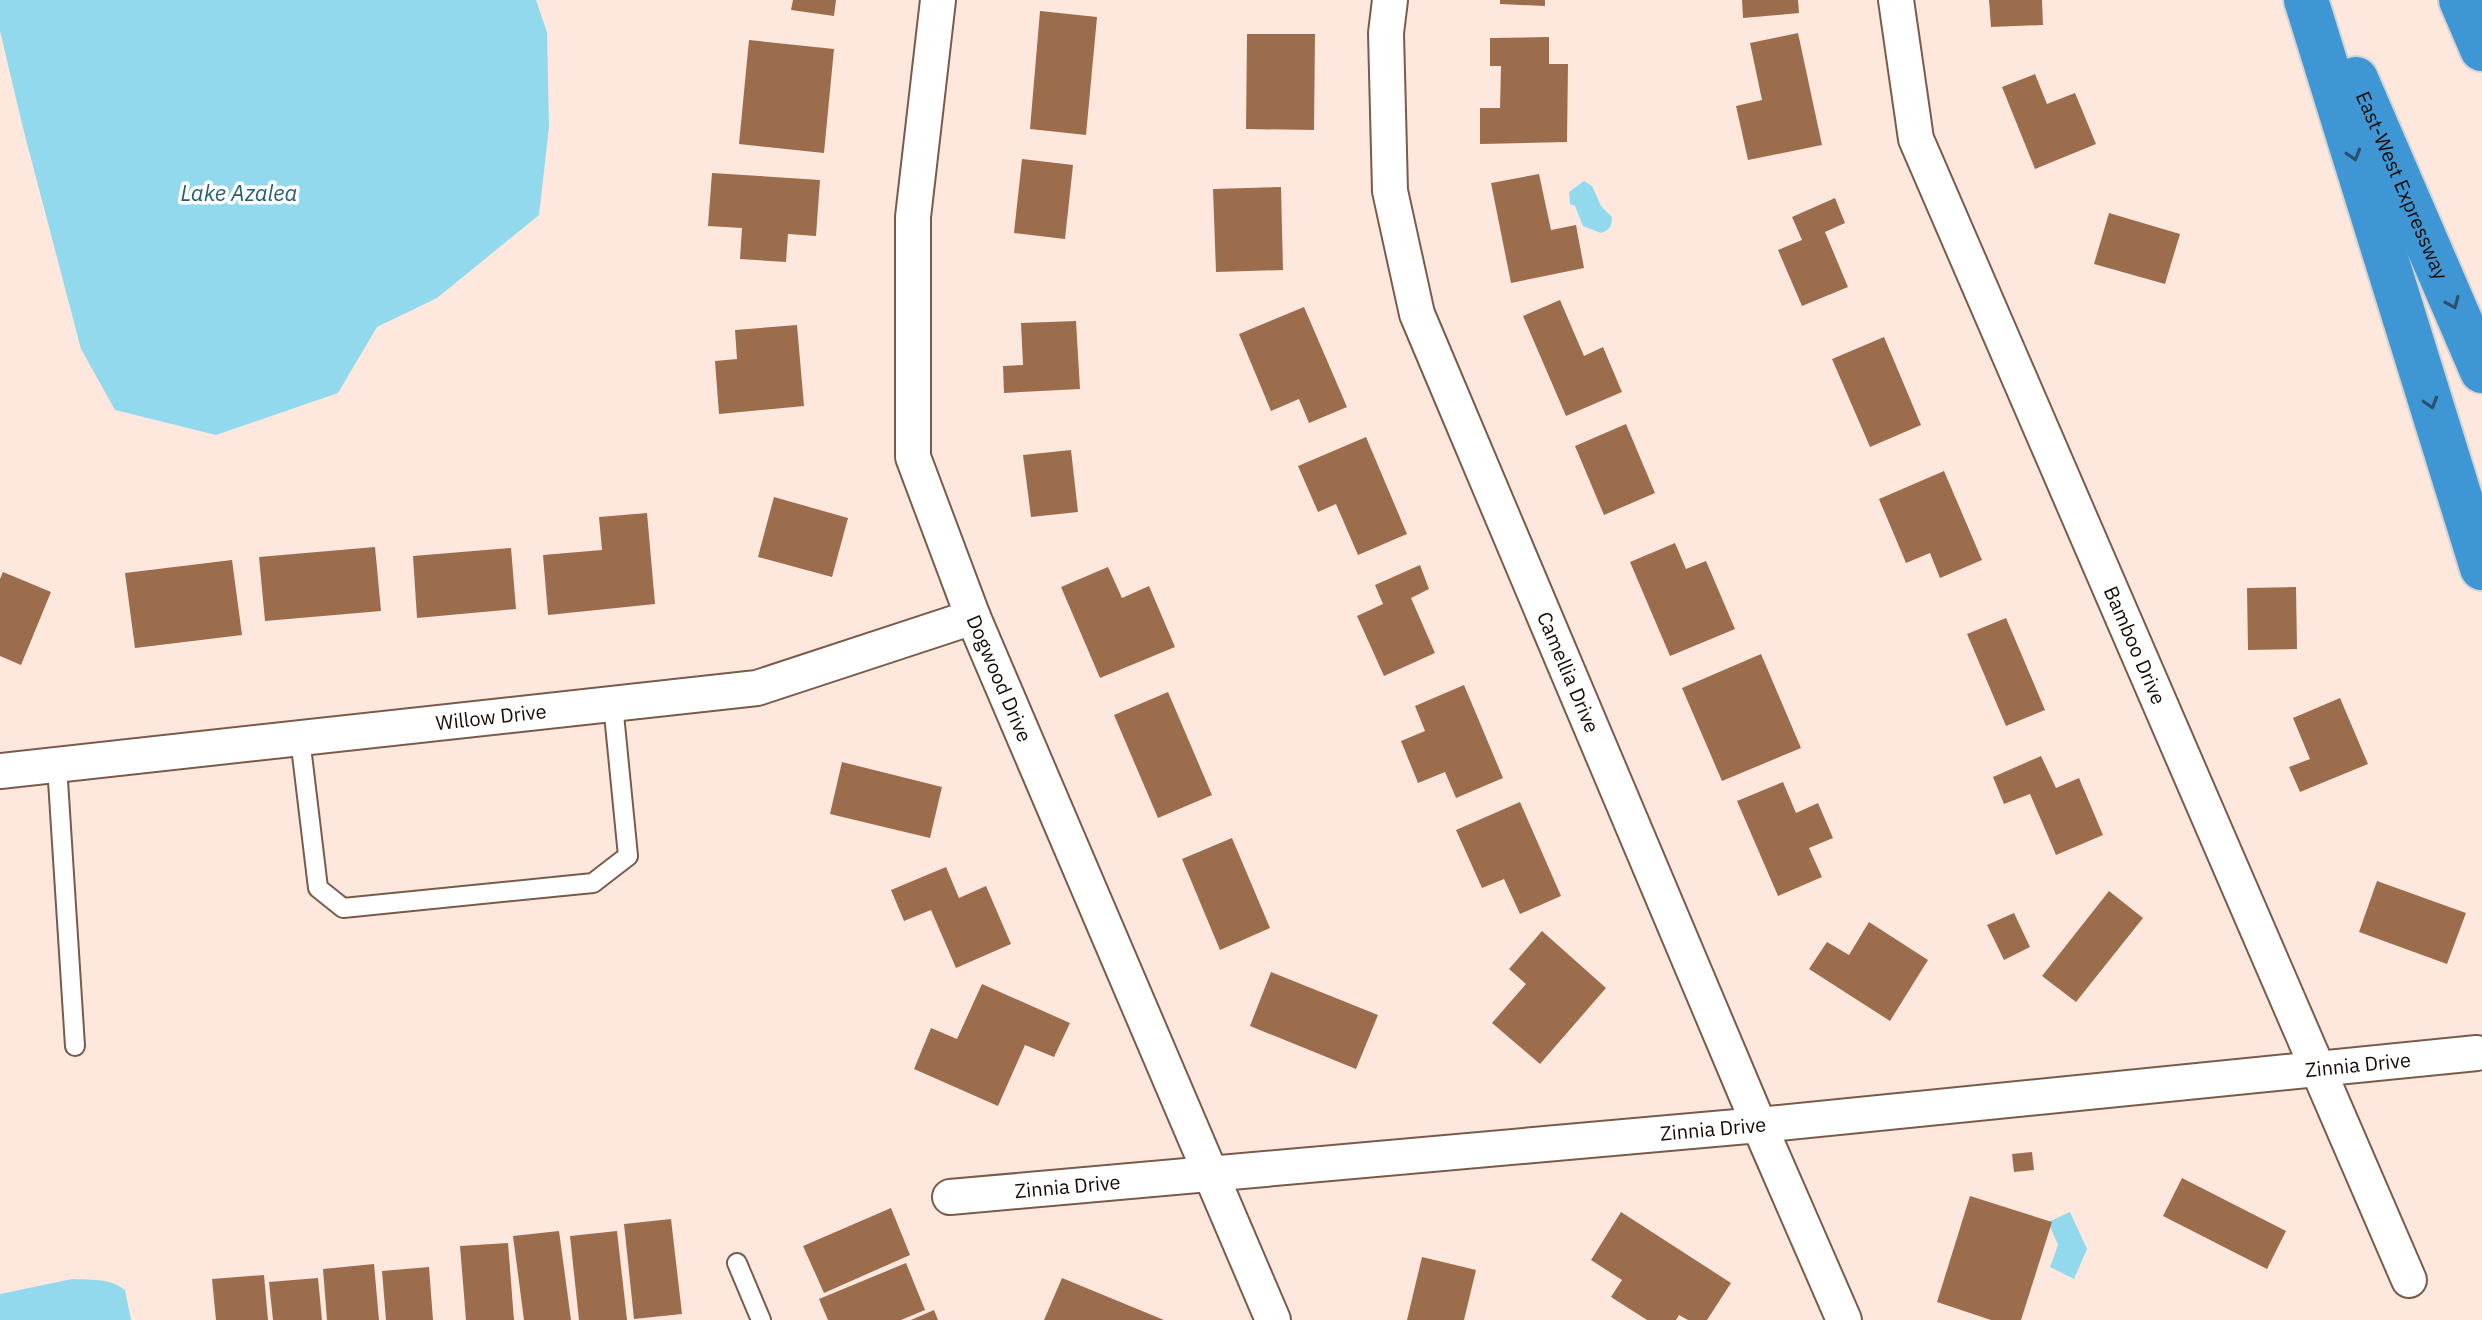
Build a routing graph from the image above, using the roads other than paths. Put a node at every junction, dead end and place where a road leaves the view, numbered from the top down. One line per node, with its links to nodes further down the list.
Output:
1 (938, 0): 10 (street, Dogwood Drive)
2 (1390, 0): 18 (street, Camellia Drive)
3 (1896, 0): 17 (street, Bamboo Drive)
4 (2306, 0): 9 (highway, one-way to 9)
5 (2322, 0): 8 (highway, East-West Expressway, one-way to 8)
6 (2461, 0): 7 (highway)
7 (2482, 49)
8 (2482, 371)
9 (2482, 568)
10 (973, 617): 11 (street, Willow Drive); 19 (street, Dogwood Drive)
11 (613, 704): 12 (street, Willow Drive); 12 (lane)
12 (300, 738): 13 (street, Willow Drive)
13 (57, 765): 14 (street, Willow Drive); 15 (lane)
14 (0, 771)
15 (75, 1046)
16 (2477, 1053): 17 (street, Zinnia Drive)
17 (2319, 1069): 18 (street, Zinnia Drive); 22 (street, Bamboo Drive)
18 (1759, 1125): 19 (street, Zinnia Drive); 25 (street, Camellia Drive)
19 (1210, 1174): 20 (street, Zinnia Drive); 24 (street, Dogwood Drive)
20 (950, 1197)
21 (737, 1263): 23 (lane)
22 (2409, 1280)
23 (761, 1320)
24 (1273, 1320)
25 (1844, 1320)

